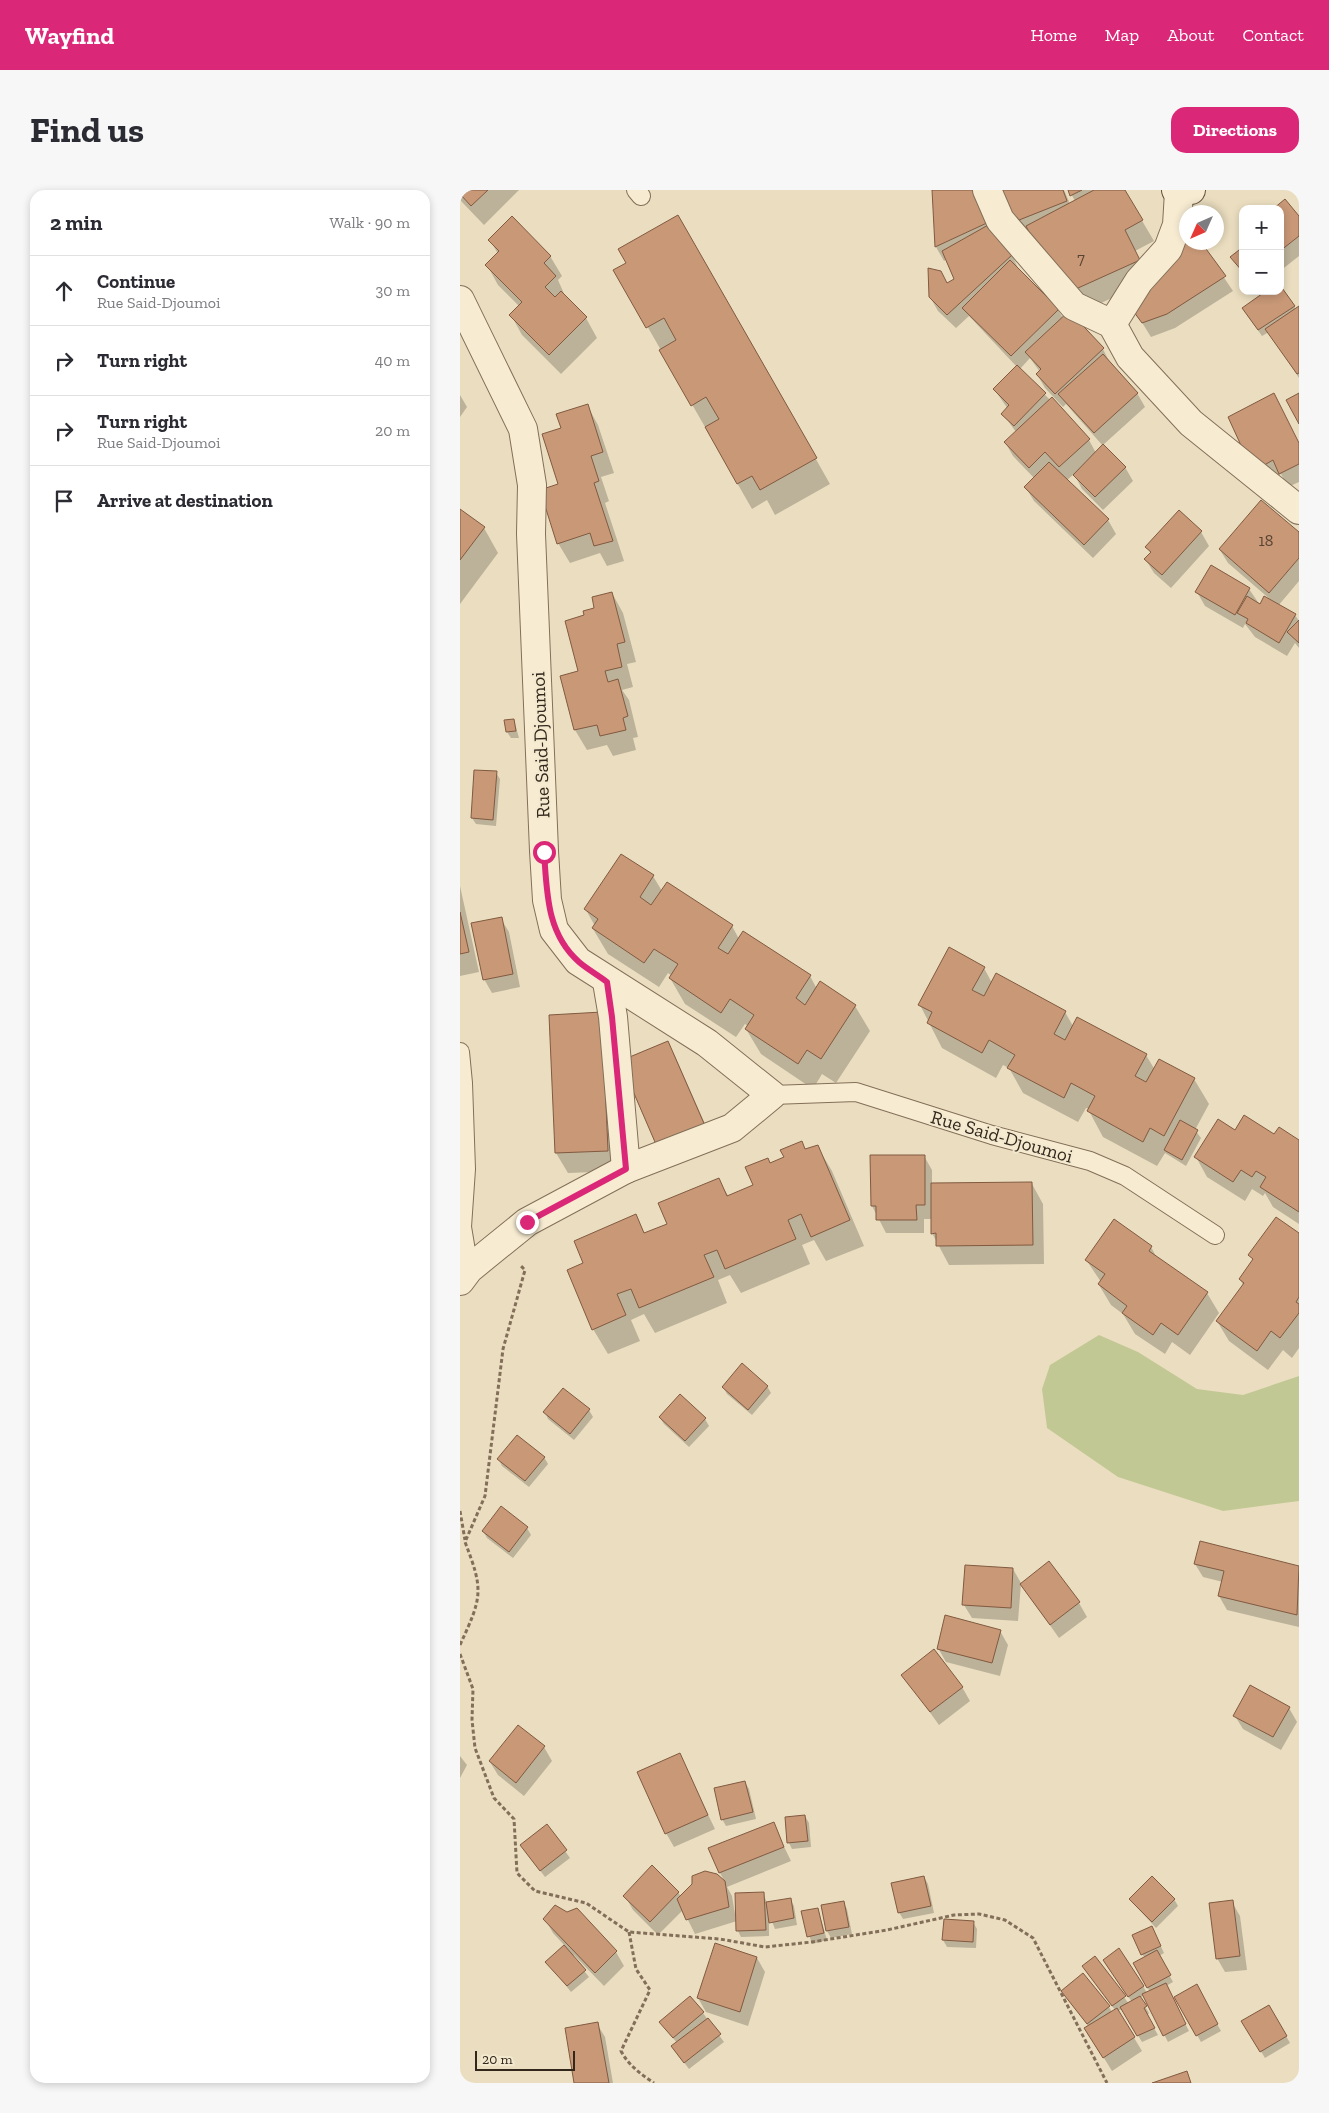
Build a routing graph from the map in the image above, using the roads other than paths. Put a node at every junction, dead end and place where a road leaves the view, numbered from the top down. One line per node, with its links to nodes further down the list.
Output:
1 (987, 190): 4 (street)
2 (1182, 191): 4 (street)
3 (460, 300): 6 (street, Rue Said-Djoumoi)
4 (1112, 324): 5 (street)
5 (1299, 510)
6 (607, 982): 8 (street, Rue Said-Djoumoi); 9 (street)
7 (460, 1052): 11 (lane)
8 (772, 1094): 9 (street); 10 (lane, Rue Said-Djoumoi)
9 (626, 1169): 11 (street)
10 (1215, 1235)
11 (464, 1275)

